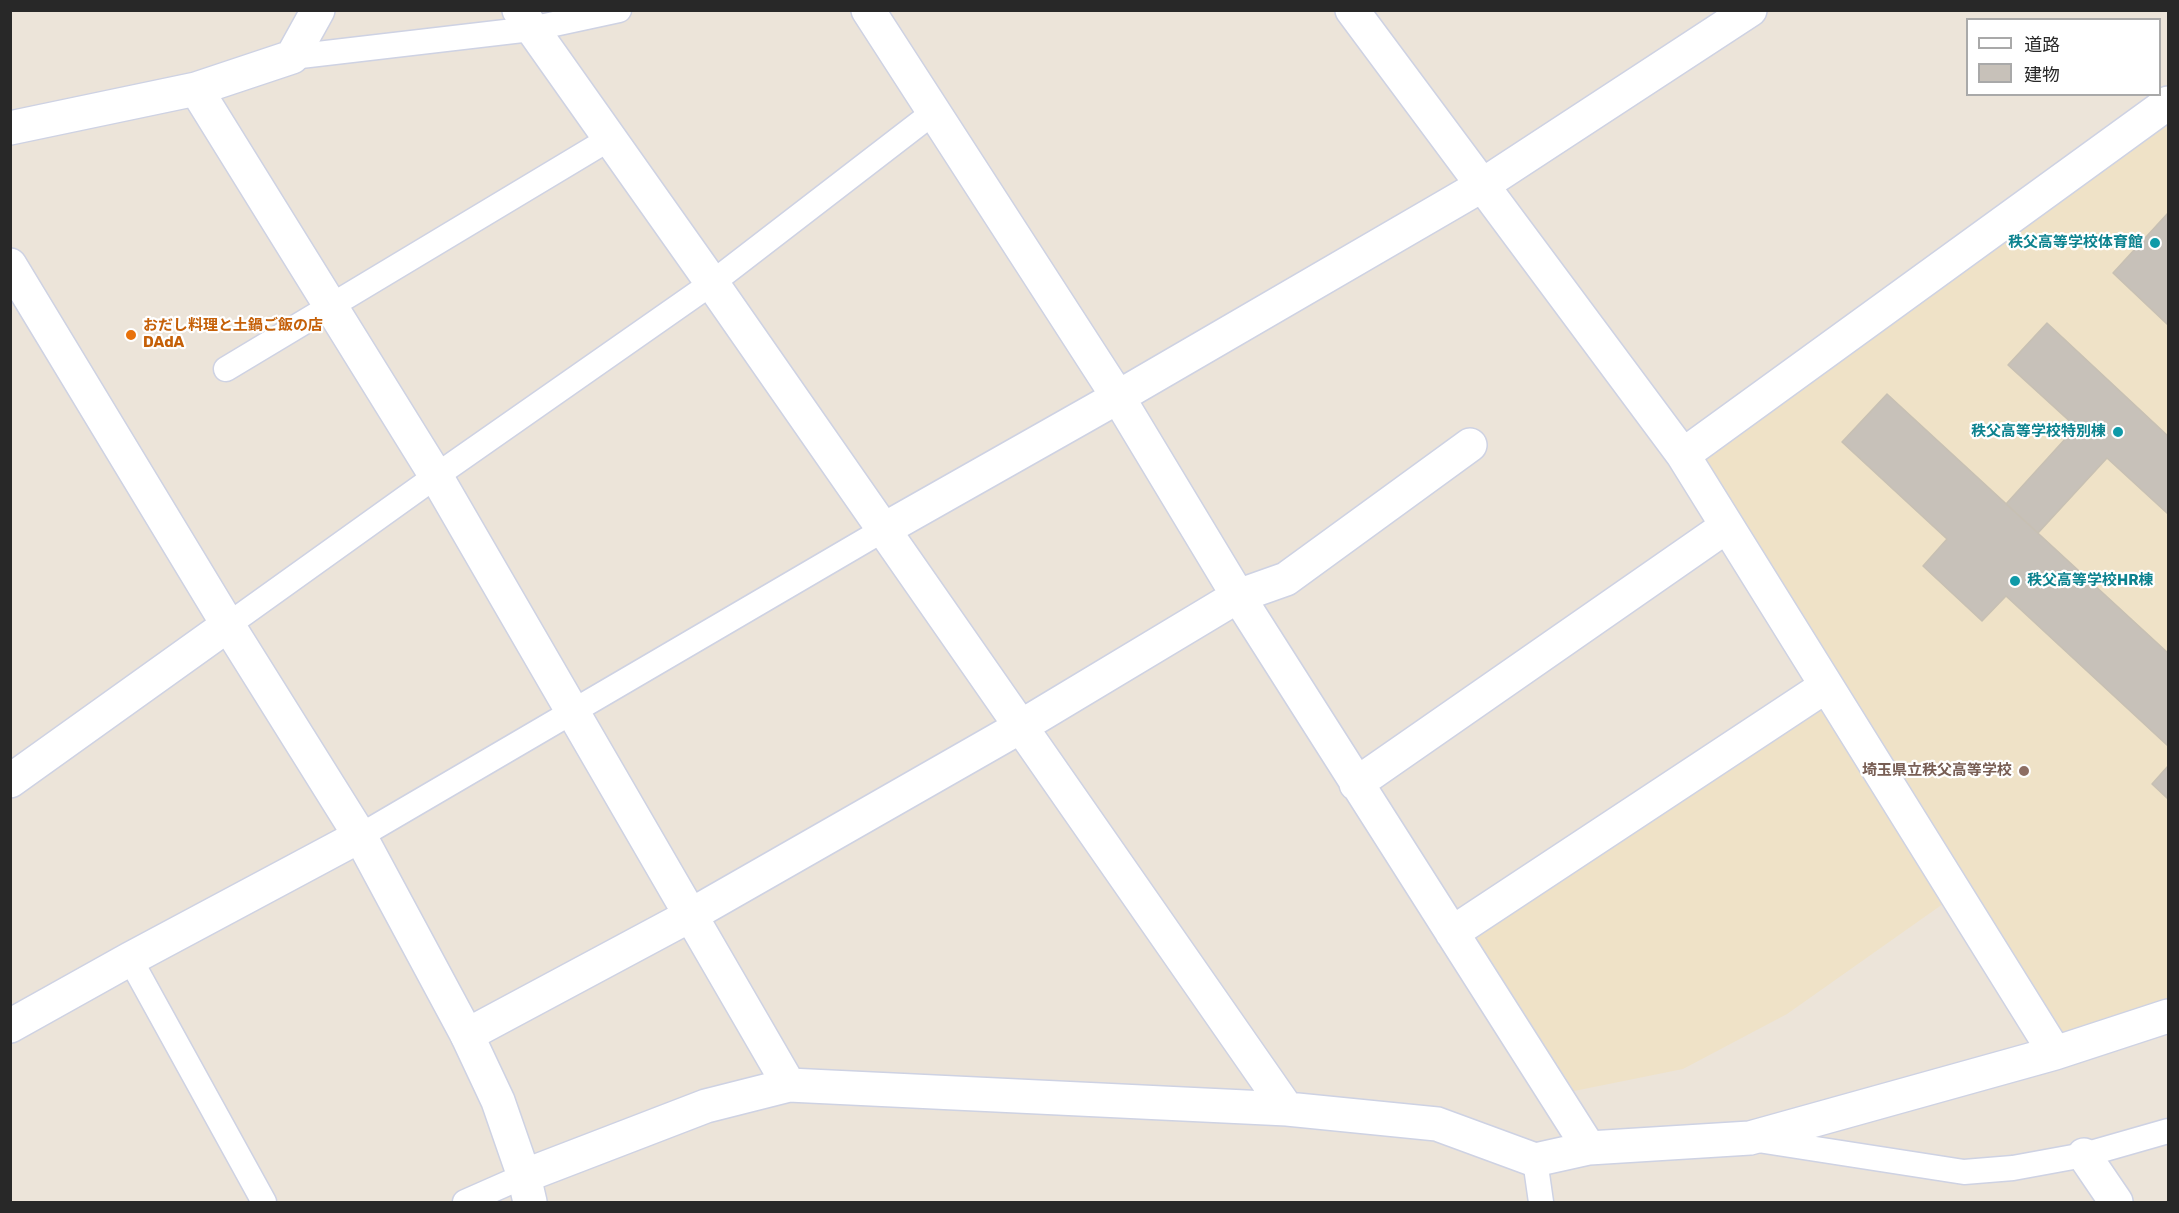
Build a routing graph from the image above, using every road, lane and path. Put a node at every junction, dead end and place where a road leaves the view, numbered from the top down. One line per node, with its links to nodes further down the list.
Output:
1 (318, 10): 7 (street)
2 (619, 10): 6 (lane)
3 (868, 10): 10 (street)
4 (1352, 10): 13 (street)
5 (1750, 10): 13 (street)
6 (525, 20): 7 (lane); 12 (street)
7 (292, 57): 8 (street)
8 (196, 89): 11 (street); 16 (street)
9 (2169, 103): 20 (street)
10 (934, 112): 15 (lane); 18 (street)
11 (10, 128)
12 (609, 139): 15 (street); 16 (lane)
13 (1481, 186): 18 (street); 20 (street)
14 (10, 265): 25 (street)
15 (712, 283): 21 (lane); 23 (street)
16 (332, 307): 17 (lane); 21 (street)
17 (226, 369)
18 (1118, 398): 23 (street); 24 (street)
19 (1470, 445): 24 (street)
20 (1683, 455): 22 (street)
21 (436, 476): 25 (lane); 27 (street)
22 (1727, 526): 26 (street); 30 (street)
23 (883, 530): 27 (lane); 28 (street)
24 (1238, 596): 28 (street); 30 (street)
25 (228, 625): 29 (street); 31 (street)
26 (1826, 686): 33 (street); 38 (street)
27 (573, 712): 31 (lane); 32 (street)
28 (1020, 727): 32 (street); 40 (street)
29 (12, 777)
30 (1356, 784): 33 (street)
31 (360, 836): 34 (street); 37 (street)
32 (691, 915): 37 (street); 39 (street)
33 (1452, 933): 43 (street)
34 (130, 959): 36 (street); 47 (lane)
35 (2169, 1016): 38 (street)
36 (10, 1026)
37 (467, 1035): 46 (street)
38 (2055, 1053): 42 (street)
39 (789, 1085): 40 (street); 46 (street)
40 (1287, 1109): 45 (street)
41 (2169, 1131): 44 (lane)
42 (1750, 1138): 43 (street); 44 (lane)
43 (1589, 1148): 45 (street)
44 (2084, 1155): 50 (street)
45 (1535, 1160): 49 (lane)
46 (527, 1190): 48 (lane)
47 (264, 1203)
48 (465, 1203)
49 (1540, 1203)
50 (2116, 1203)

